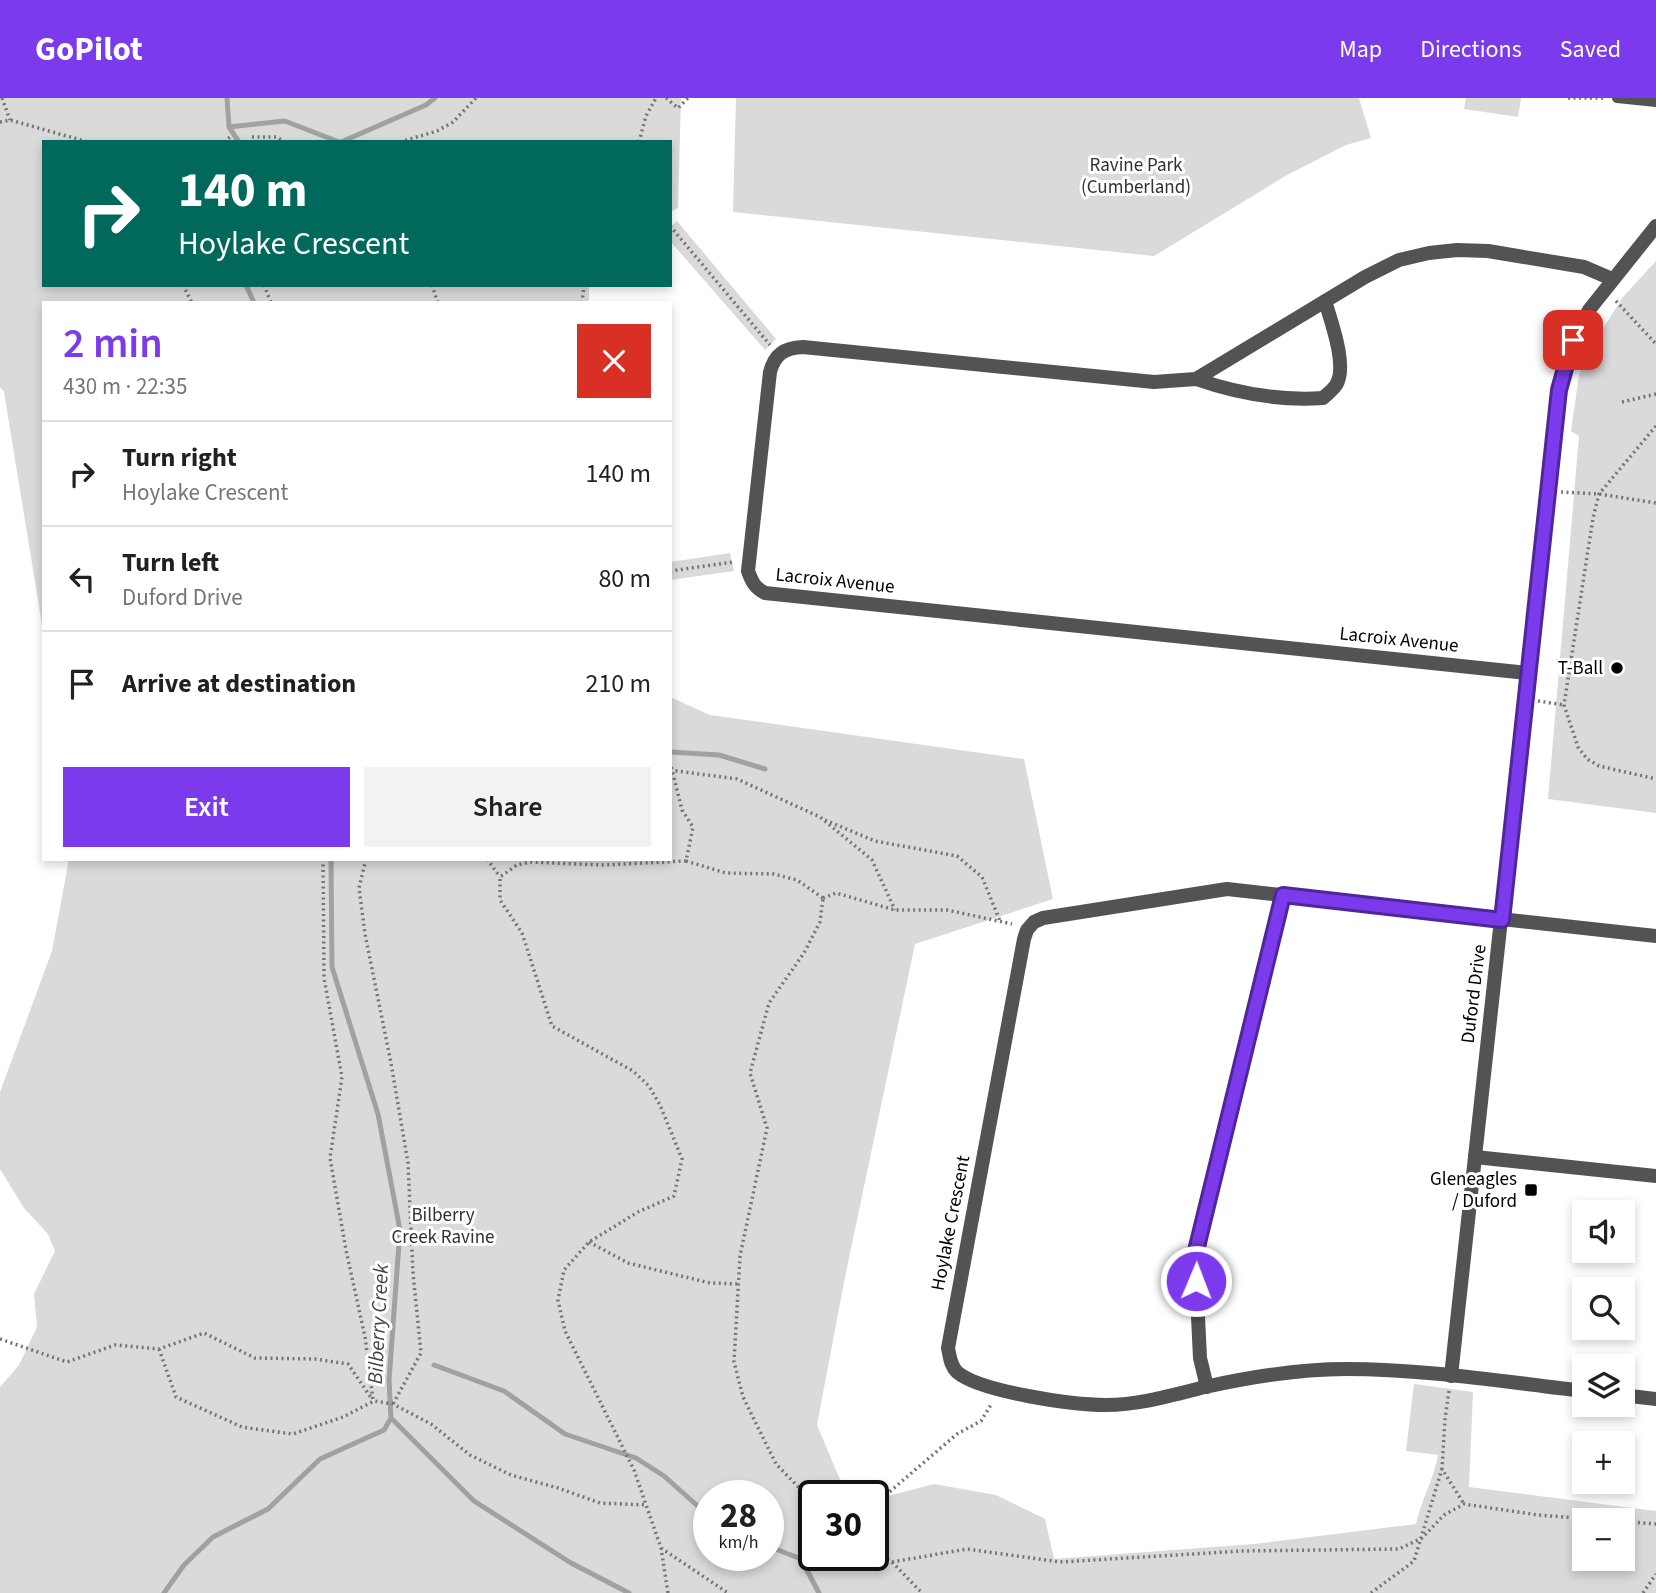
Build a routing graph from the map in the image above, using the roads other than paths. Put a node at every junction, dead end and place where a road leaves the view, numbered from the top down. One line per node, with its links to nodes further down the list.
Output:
1 (1617, 98): 2 (lane)
2 (1656, 102)
3 (1656, 226): 4 (street, Duford Drive)
4 (1608, 285): 5 (street); 7 (street, Duford Drive)
5 (1325, 301): 6 (street); 6 (street)
6 (1196, 379): 7 (street, Lacroix Avenue)
7 (1527, 673): 9 (street, Duford Drive)
8 (1283, 895): 9 (street); 14 (street); 14 (street, Hoylake Crescent)
9 (1502, 920): 10 (street); 11 (street, Duford Drive)
10 (1656, 936)
11 (1475, 1157): 12 (street); 13 (street, Duford Drive)
12 (1656, 1176)
13 (1451, 1376): 14 (street, Hoylake Crescent); 15 (street, Hoylake Crescent)
14 (1207, 1387)
15 (1572, 1390)
16 (1635, 1397): 17 (street)
17 (1656, 1399)

